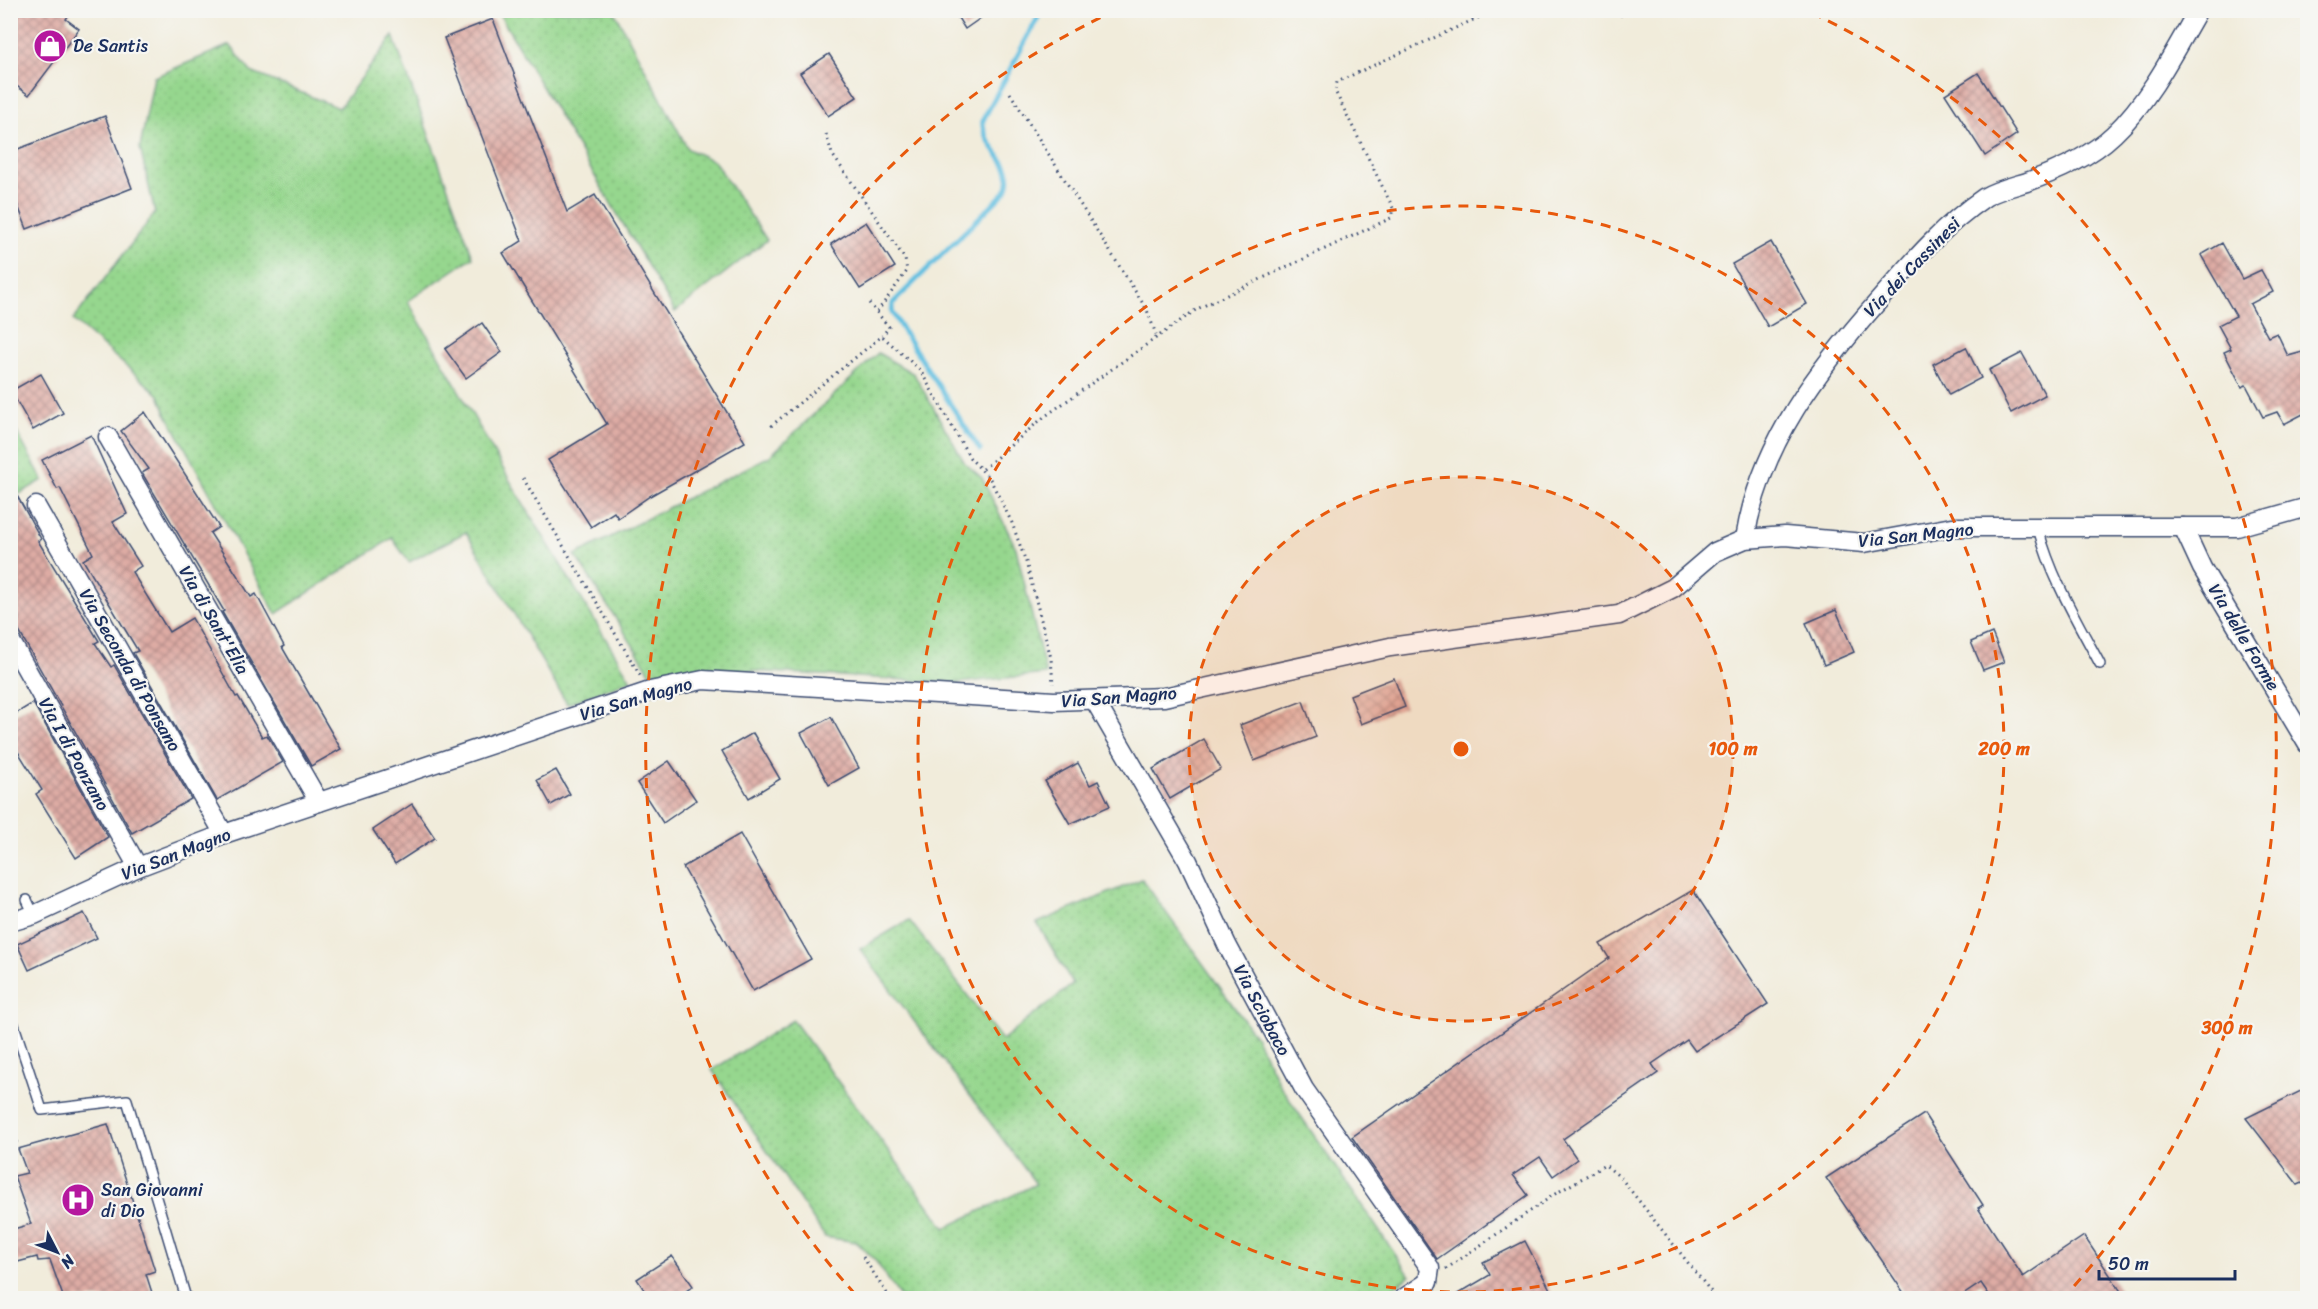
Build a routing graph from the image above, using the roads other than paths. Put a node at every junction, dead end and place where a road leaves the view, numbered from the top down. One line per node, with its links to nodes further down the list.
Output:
1 (2198, 10): 7 (street, Via dei Cassinesi)
2 (108, 437): 12 (street, Via di Sant'Elia)
3 (36, 506): 13 (street, Via Seconda di Ponsano)
4 (2307, 507): 5 (street, Via San Magno)
5 (2183, 527): 6 (street, Via San Magno); 11 (street, Via delle Forme)
6 (2037, 528): 7 (street, Via San Magno); 9 (lane)
7 (1745, 539): 10 (street, Via San Magno)
8 (10, 640): 14 (street, Via I di Ponzano)
9 (2100, 664)
10 (1095, 701): 12 (street, Via San Magno); 18 (street, Via Sciobaco)
11 (2307, 745)
12 (319, 802): 13 (street, Via San Magno)
13 (224, 834): 14 (street, Via San Magno)
14 (138, 867): 15 (street, Via San Magno)
15 (10, 922)
16 (11, 1018): 17 (lane)
17 (186, 1299)
18 (1404, 1299)

